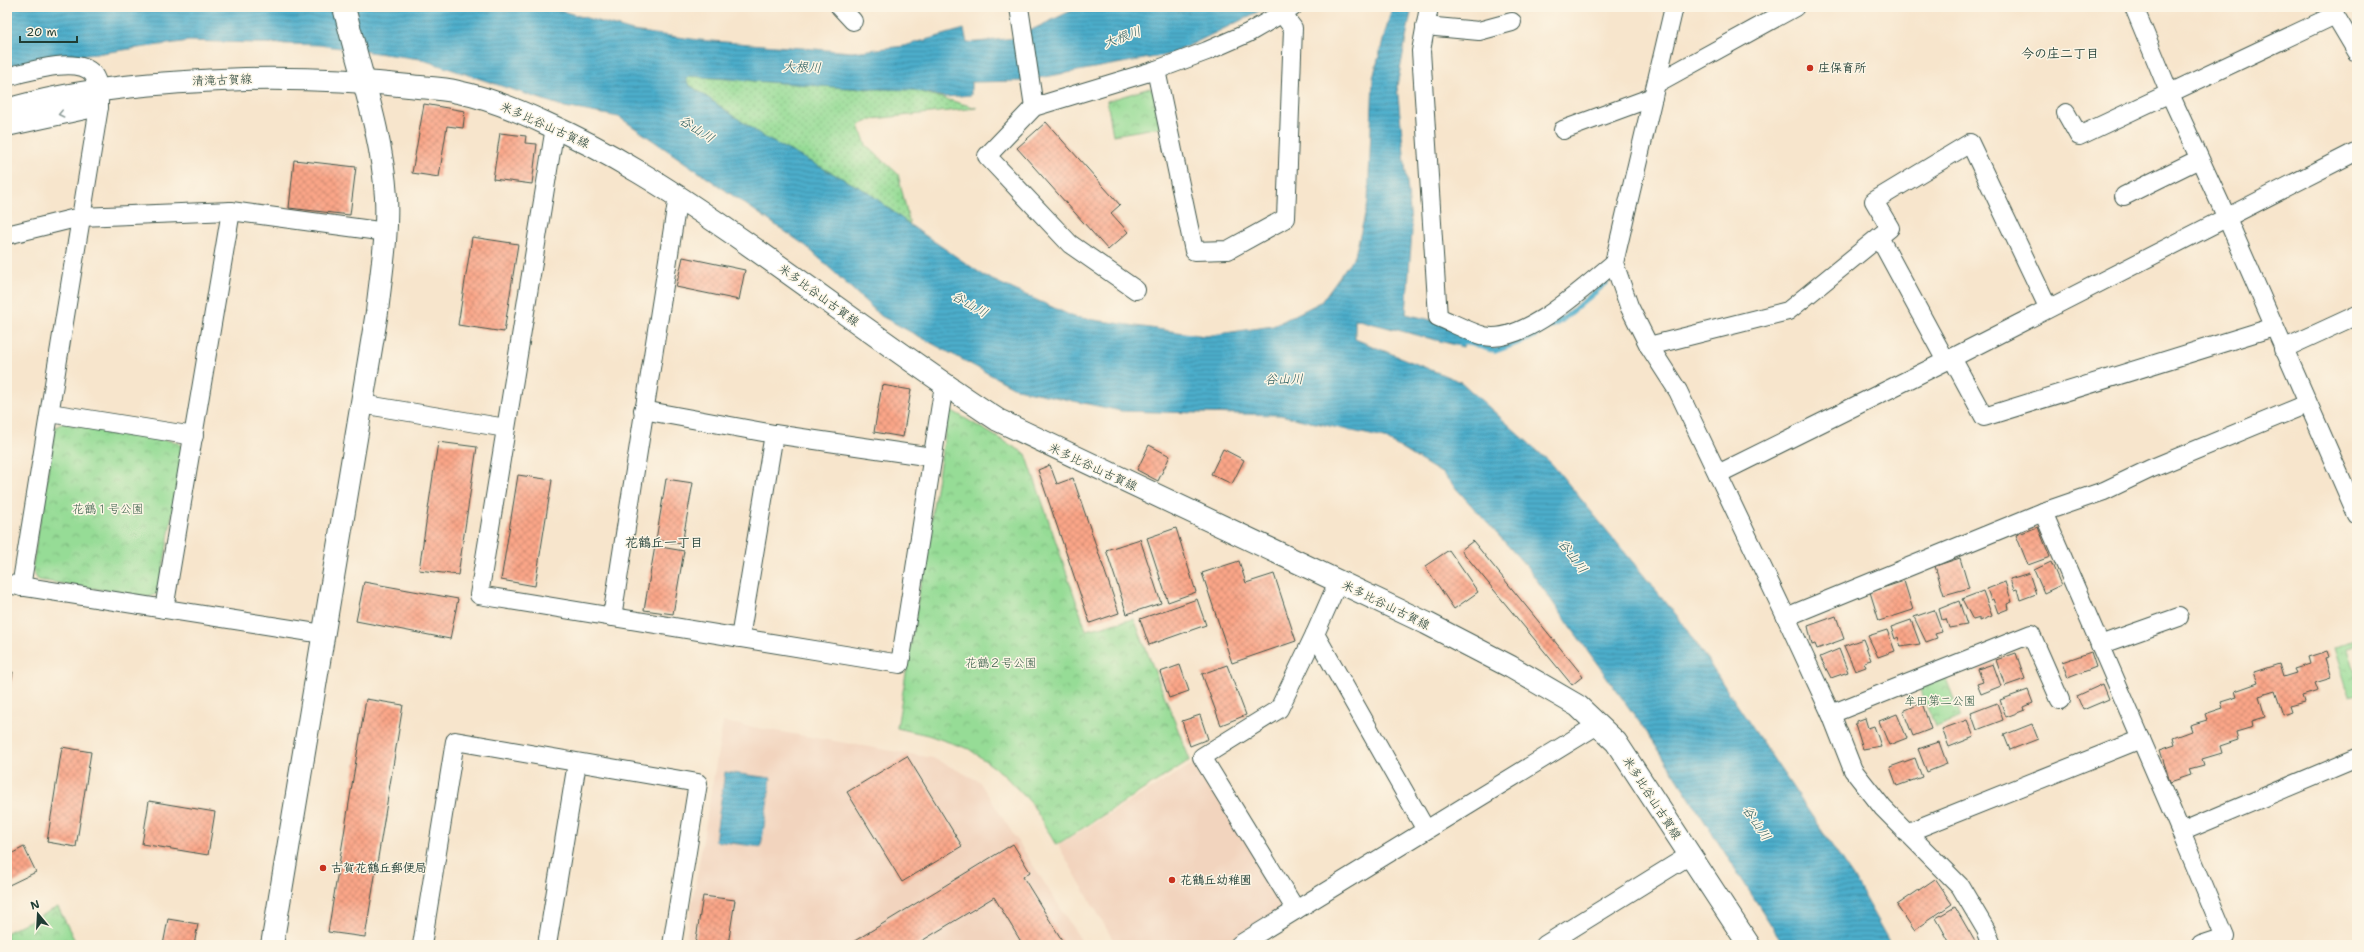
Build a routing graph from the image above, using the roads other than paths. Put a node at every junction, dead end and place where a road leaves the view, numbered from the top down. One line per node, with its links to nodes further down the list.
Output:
1 (344, 7): 15 (main road)
2 (840, 7): 9 (street)
3 (1429, 7): 11 (street)
4 (1674, 7): 16 (street)
5 (1796, 7): 16 (street)
6 (2134, 7): 17 (street)
7 (1020, 9): 19 (street)
8 (1288, 11): 13 (street); 13 (street)
9 (853, 21)
10 (1512, 22): 11 (street)
11 (1425, 26): 35 (street)
12 (2357, 52): 17 (street)
13 (1156, 70): 19 (street)
14 (7, 77): 18 (street)
15 (363, 81): 18 (main road, 清滝古賀線); 23 (main road, 米多比谷山古賀線); 32 (main road)
16 (1655, 90): 24 (street); 35 (street)
17 (2169, 92): 21 (street); 26 (street)
18 (99, 98): 20 (main road, 清滝古賀線); 22 (street, one-way to 22); 31 (street)
19 (1034, 108): 36 (street)
20 (7, 110)
21 (2066, 113)
22 (7, 127)
23 (555, 127): 27 (main road, 米多比谷山古賀線); 48 (street)
24 (1563, 130)
25 (2357, 151): 30 (street)
26 (2199, 159): 28 (street); 30 (street)
27 (678, 196): 43 (main road, 米多比谷山古賀線); 46 (street)
28 (2124, 196)
29 (231, 211): 31 (street); 32 (street); 50 (street)
30 (2226, 216): 37 (street); 39 (street)
31 (80, 217): 33 (street); 47 (street)
32 (386, 232): 44 (main road)
33 (7, 235)
34 (1879, 238): 37 (street); 40 (street); 42 (street)
35 (1614, 263): 40 (street)
36 (1136, 290)
37 (2048, 307): 42 (street)
38 (2357, 315): 41 (street)
39 (2274, 327): 41 (street); 42 (street)
40 (1649, 346): 52 (street)
41 (2283, 349): 45 (street)
42 (1949, 359): 52 (street)
43 (944, 385): 51 (street); 55 (main road, 米多比谷山古賀線)
44 (361, 404): 48 (street); 61 (main road)
45 (2307, 404): 53 (street); 54 (street)
46 (643, 410): 49 (street); 58 (street)
47 (50, 413): 50 (street); 56 (street)
48 (506, 428): 58 (street)
49 (774, 434): 51 (street); 63 (street)
50 (194, 436): 57 (street)
51 (932, 457): 63 (street)
52 (1718, 474): 59 (street)
53 (2043, 512): 59 (street); 64 (street)
54 (2357, 514)
55 (1338, 582): 62 (street); 67 (main road, 米多比谷山古賀線)
56 (14, 585): 57 (street)
57 (164, 609): 61 (street)
58 (612, 617): 63 (street)
59 (1786, 617): 66 (street)
60 (2179, 618): 64 (street)
61 (323, 634): 76 (main road)
62 (1315, 634): 71 (street); 75 (street)
63 (740, 638)
64 (2100, 645): 68 (street)
65 (2060, 700): 66 (street)
66 (1831, 714): 73 (street)
67 (1599, 724): 71 (street); 74 (main road, 米多比谷山古賀線)
68 (2141, 739): 72 (street); 73 (street)
69 (2357, 758): 72 (street)
70 (576, 763): 77 (street); 78 (street); 79 (street)
71 (1426, 830): 75 (street)
72 (2181, 832): 84 (street)
73 (1906, 833): 83 (street)
74 (1690, 855): 81 (street); 82 (main road, 米多比谷山古賀線)
75 (1296, 910): 80 (street)
76 (273, 945)
77 (422, 945)
78 (547, 945)
79 (672, 945)
80 (1239, 945)
81 (1545, 945)
82 (1749, 945)
83 (1992, 945)
84 (2201, 945)

